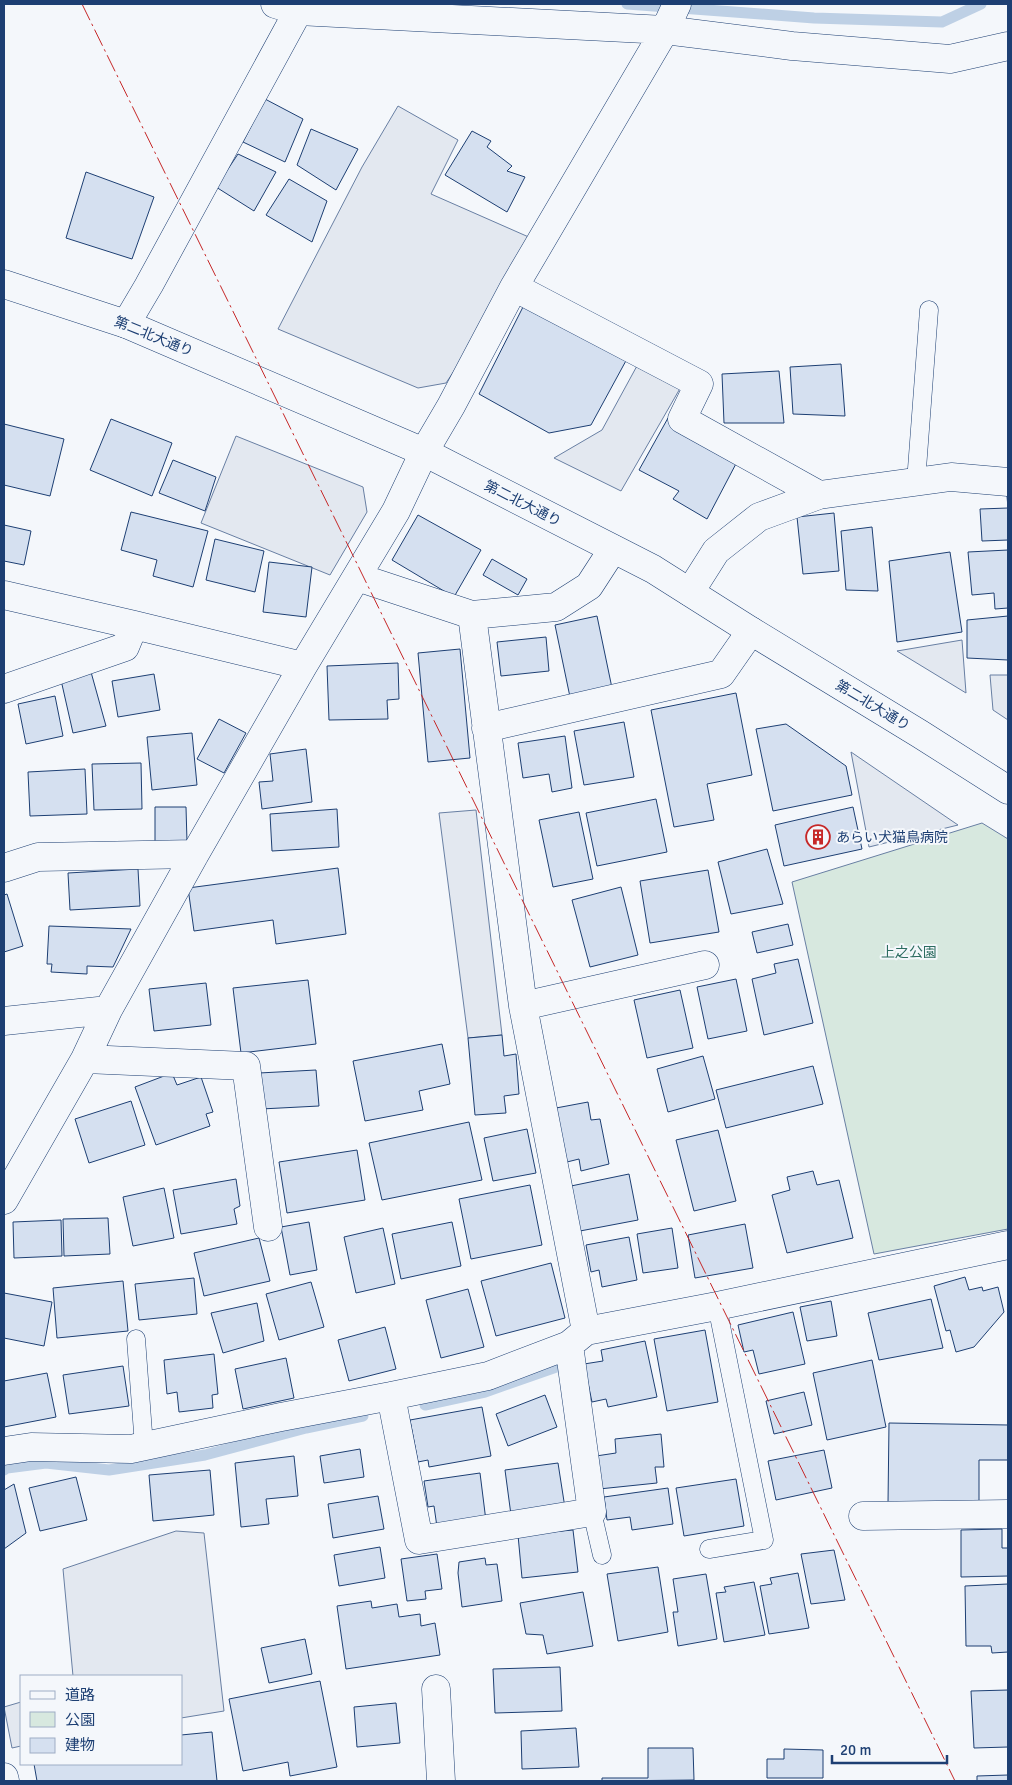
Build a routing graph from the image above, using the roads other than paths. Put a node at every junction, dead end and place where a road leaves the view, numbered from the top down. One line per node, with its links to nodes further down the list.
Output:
1 (292, 6): 2 (street); 7 (street)
2 (669, 20): 3 (street); 5 (street)
3 (1008, 46)
4 (4, 284): 7 (street, 第二北大通り)
5 (514, 287): 8 (street); 11 (street)
6 (929, 310): 9 (lane)
7 (126, 324): 8 (street, 第二北大通り)
8 (424, 452): 12 (street, 第二北大通り); 13 (street)
9 (916, 482): 10 (street); 11 (street)
10 (1008, 482)
11 (819, 495): 14 (street)
12 (613, 549): 14 (street, 第二北大通り); 16 (street)
13 (357, 577): 16 (street); 19 (street)
14 (690, 592): 18 (street, 第二北大通り)
15 (4, 595): 17 (street)
16 (472, 615): 21 (street)
17 (134, 625): 19 (street); 20 (street)
18 (751, 631): 21 (street); 22 (street, 第二北大通り)
19 (302, 666): 23 (street)
20 (4, 689)
21 (486, 728): 26 (street)
22 (1008, 790)
23 (195, 854): 24 (street); 27 (street)
24 (4, 868)
25 (705, 965): 26 (street)
26 (523, 1006): 34 (street)
27 (108, 1010): 28 (street); 29 (street)
28 (4, 1021)
29 (85, 1059): 30 (street); 31 (street)
30 (4, 1200)
31 (268, 1226)
32 (1008, 1246): 33 (street)
33 (716, 1306): 34 (street); 42 (lane)
34 (578, 1338): 36 (street); 39 (street)
35 (136, 1339): 37 (lane)
36 (391, 1396): 37 (street); 39 (street)
37 (144, 1446): 38 (street)
38 (4, 1451)
39 (592, 1512): 43 (lane)
40 (1008, 1514): 41 (street)
41 (863, 1516)
42 (709, 1549)
43 (602, 1555)
44 (436, 1689): 47 (street)
45 (4, 1777): 46 (street)
46 (5, 1781)
47 (440, 1781)

